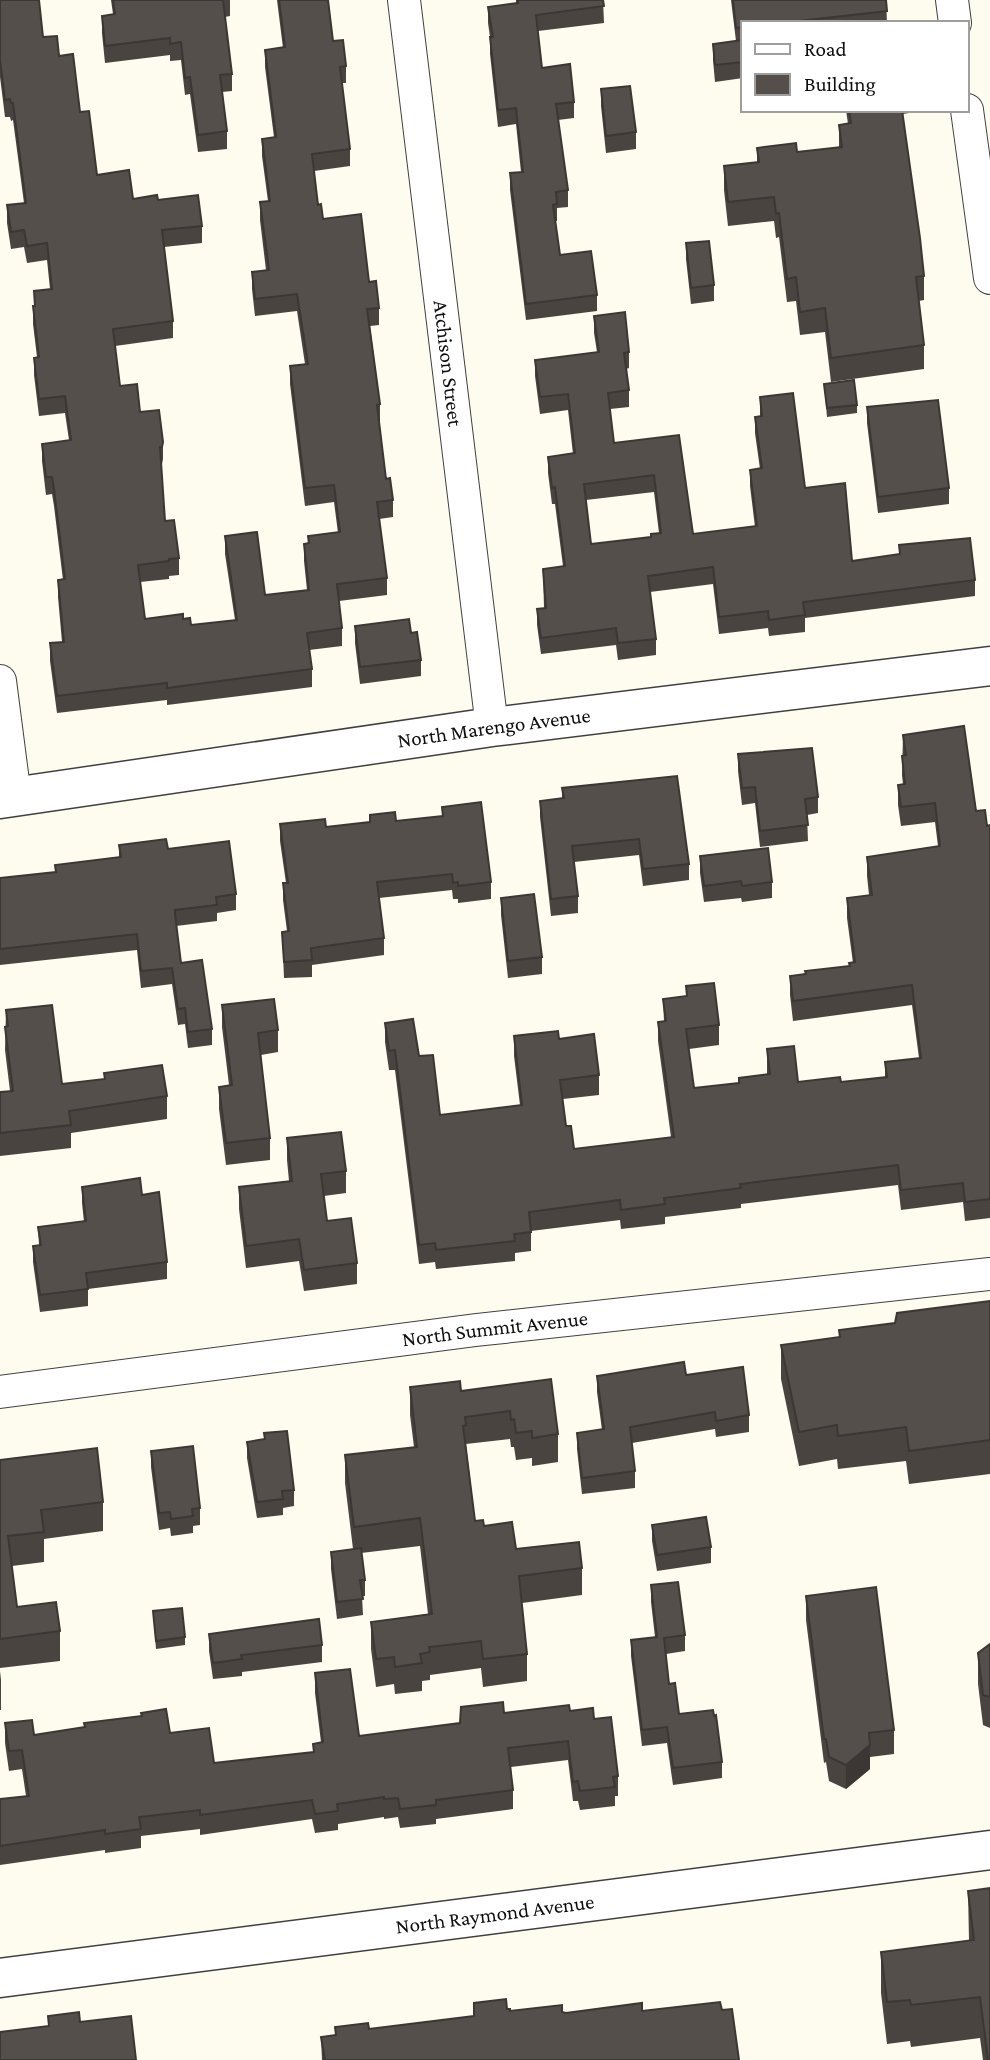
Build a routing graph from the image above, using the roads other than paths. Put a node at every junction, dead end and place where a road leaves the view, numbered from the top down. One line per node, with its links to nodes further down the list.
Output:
1 (404, 0): 8 (street, Atchison Street)
2 (952, 0): 3 (street)
3 (956, 21)
4 (967, 112): 5 (street)
5 (990, 278)
6 (990, 666): 8 (street, North Marengo Avenue)
7 (0, 681): 9 (street)
8 (492, 727): 9 (street, North Marengo Avenue)
9 (8, 798)
10 (990, 1273): 11 (street, North Summit Avenue)
11 (0, 1392)
12 (990, 1850): 13 (street, North Raymond Avenue)
13 (0, 1978)

